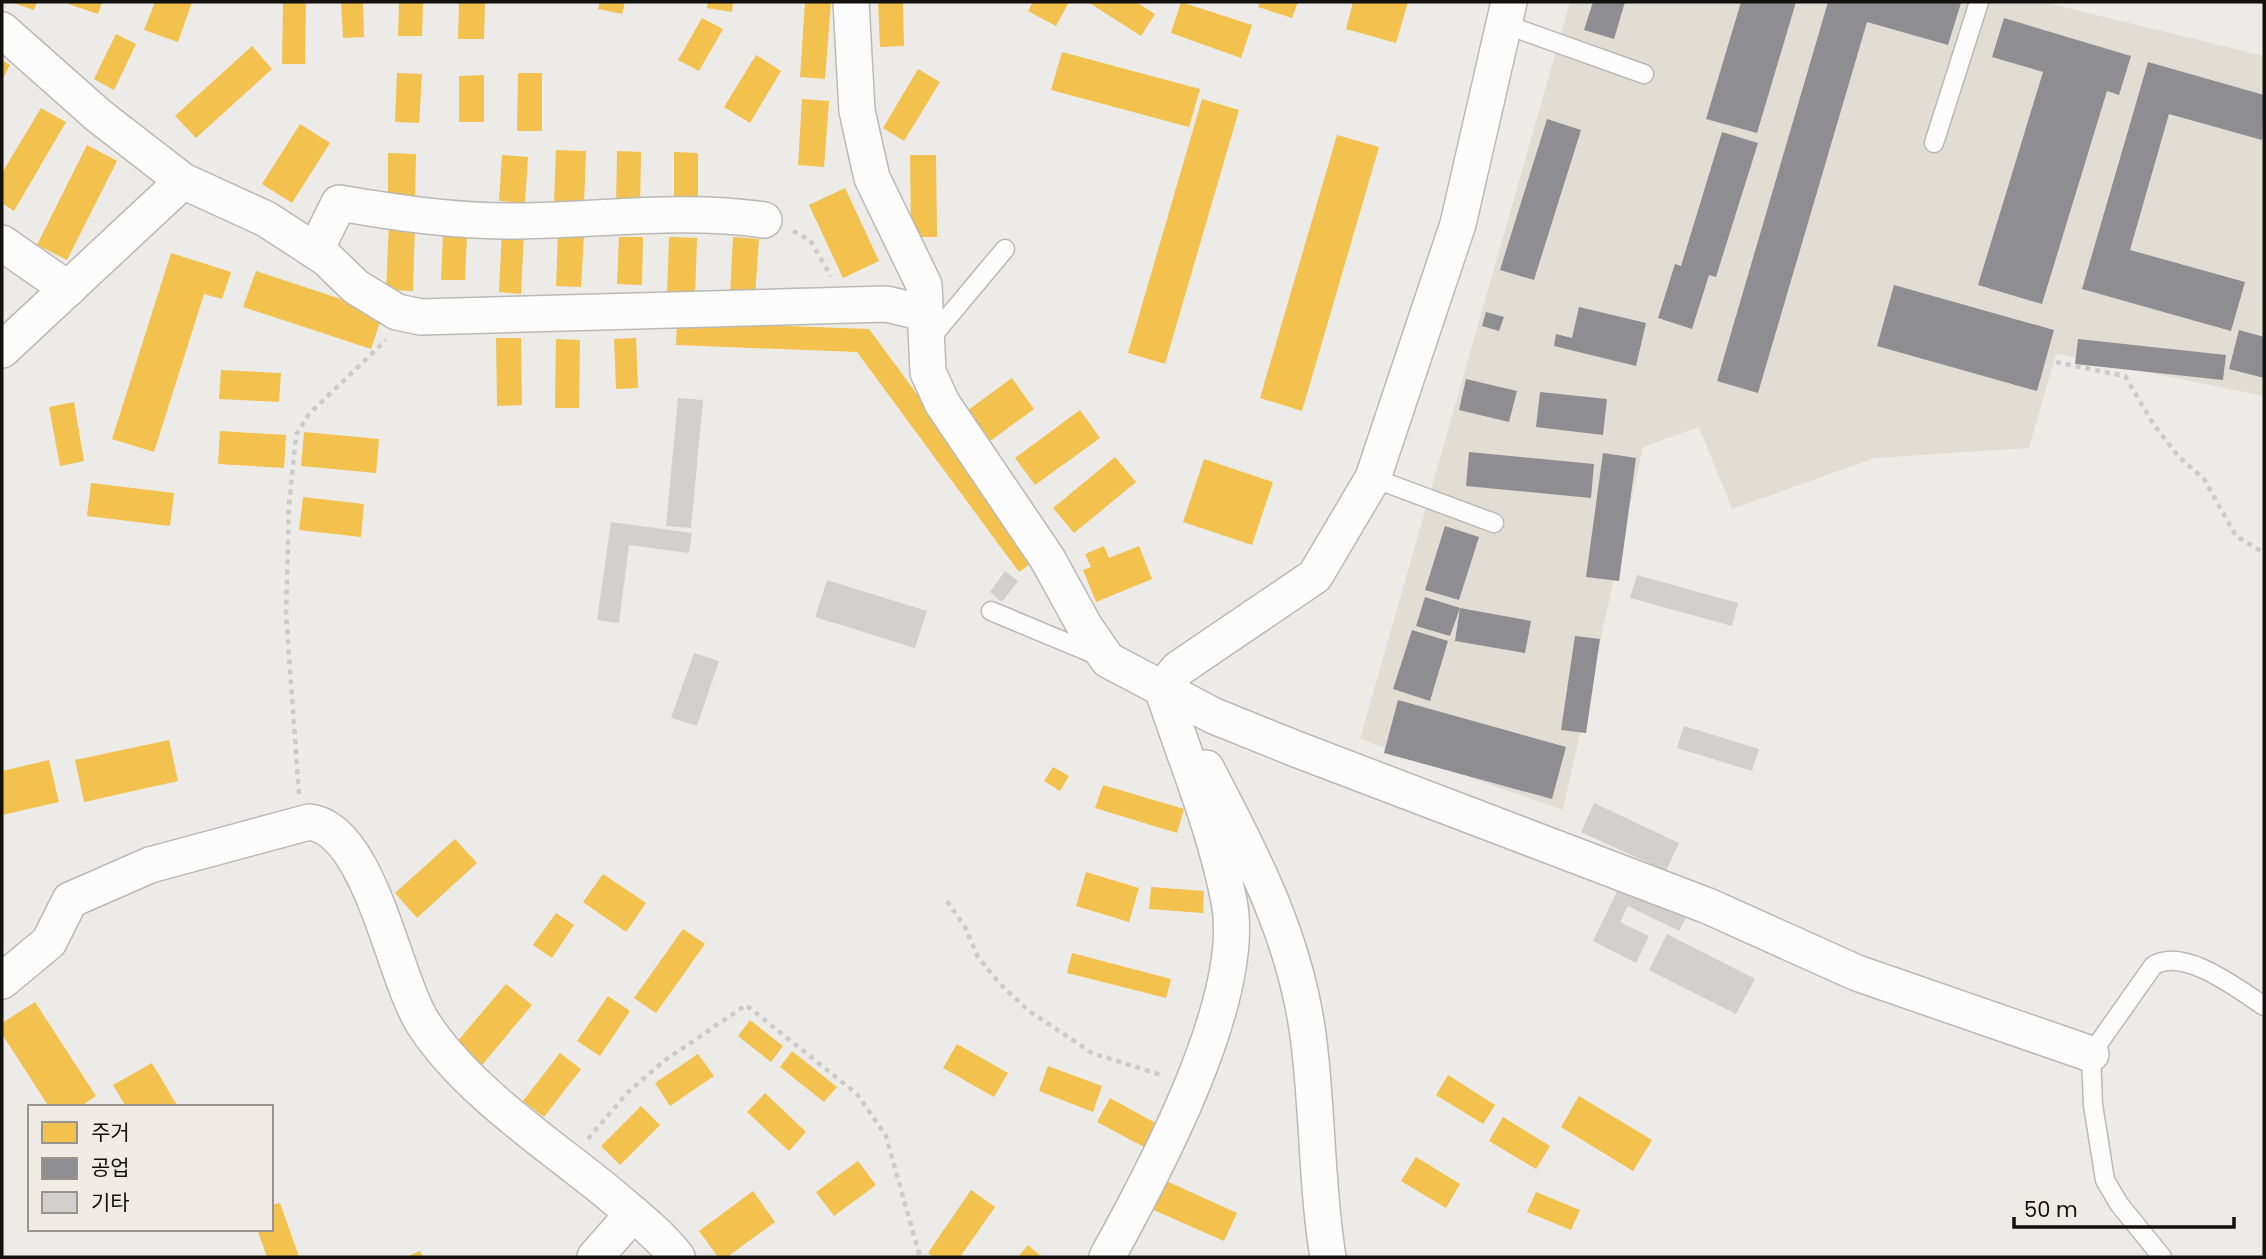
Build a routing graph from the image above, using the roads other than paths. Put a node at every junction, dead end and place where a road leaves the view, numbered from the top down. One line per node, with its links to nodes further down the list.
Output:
1 (852, 2): 13 (street)
2 (1979, 2): 6 (lane)
3 (1507, 13): 5 (lane); 15 (street)
4 (2, 30): 7 (street)
5 (1644, 74)
6 (1934, 143)
7 (183, 181): 11 (street); 12 (street)
8 (764, 220): 11 (street)
9 (2, 243): 12 (street)
10 (1005, 249): 13 (lane)
11 (315, 251): 13 (street)
12 (68, 289): 14 (street)
13 (926, 328): 18 (street)
14 (2, 350)
15 (1373, 478): 16 (lane); 19 (street)
16 (1494, 523)
17 (990, 611): 18 (lane)
18 (1108, 660): 19 (street)
19 (1162, 688): 22 (street); 26 (street); 27 (street)
20 (2, 981): 23 (street)
21 (2264, 1006): 22 (lane)
22 (2091, 1054): 28 (lane)
23 (633, 1214): 24 (street); 25 (street)
24 (595, 1257)
25 (677, 1257)
26 (1107, 1257)
27 (1328, 1257)
28 (2162, 1257)

